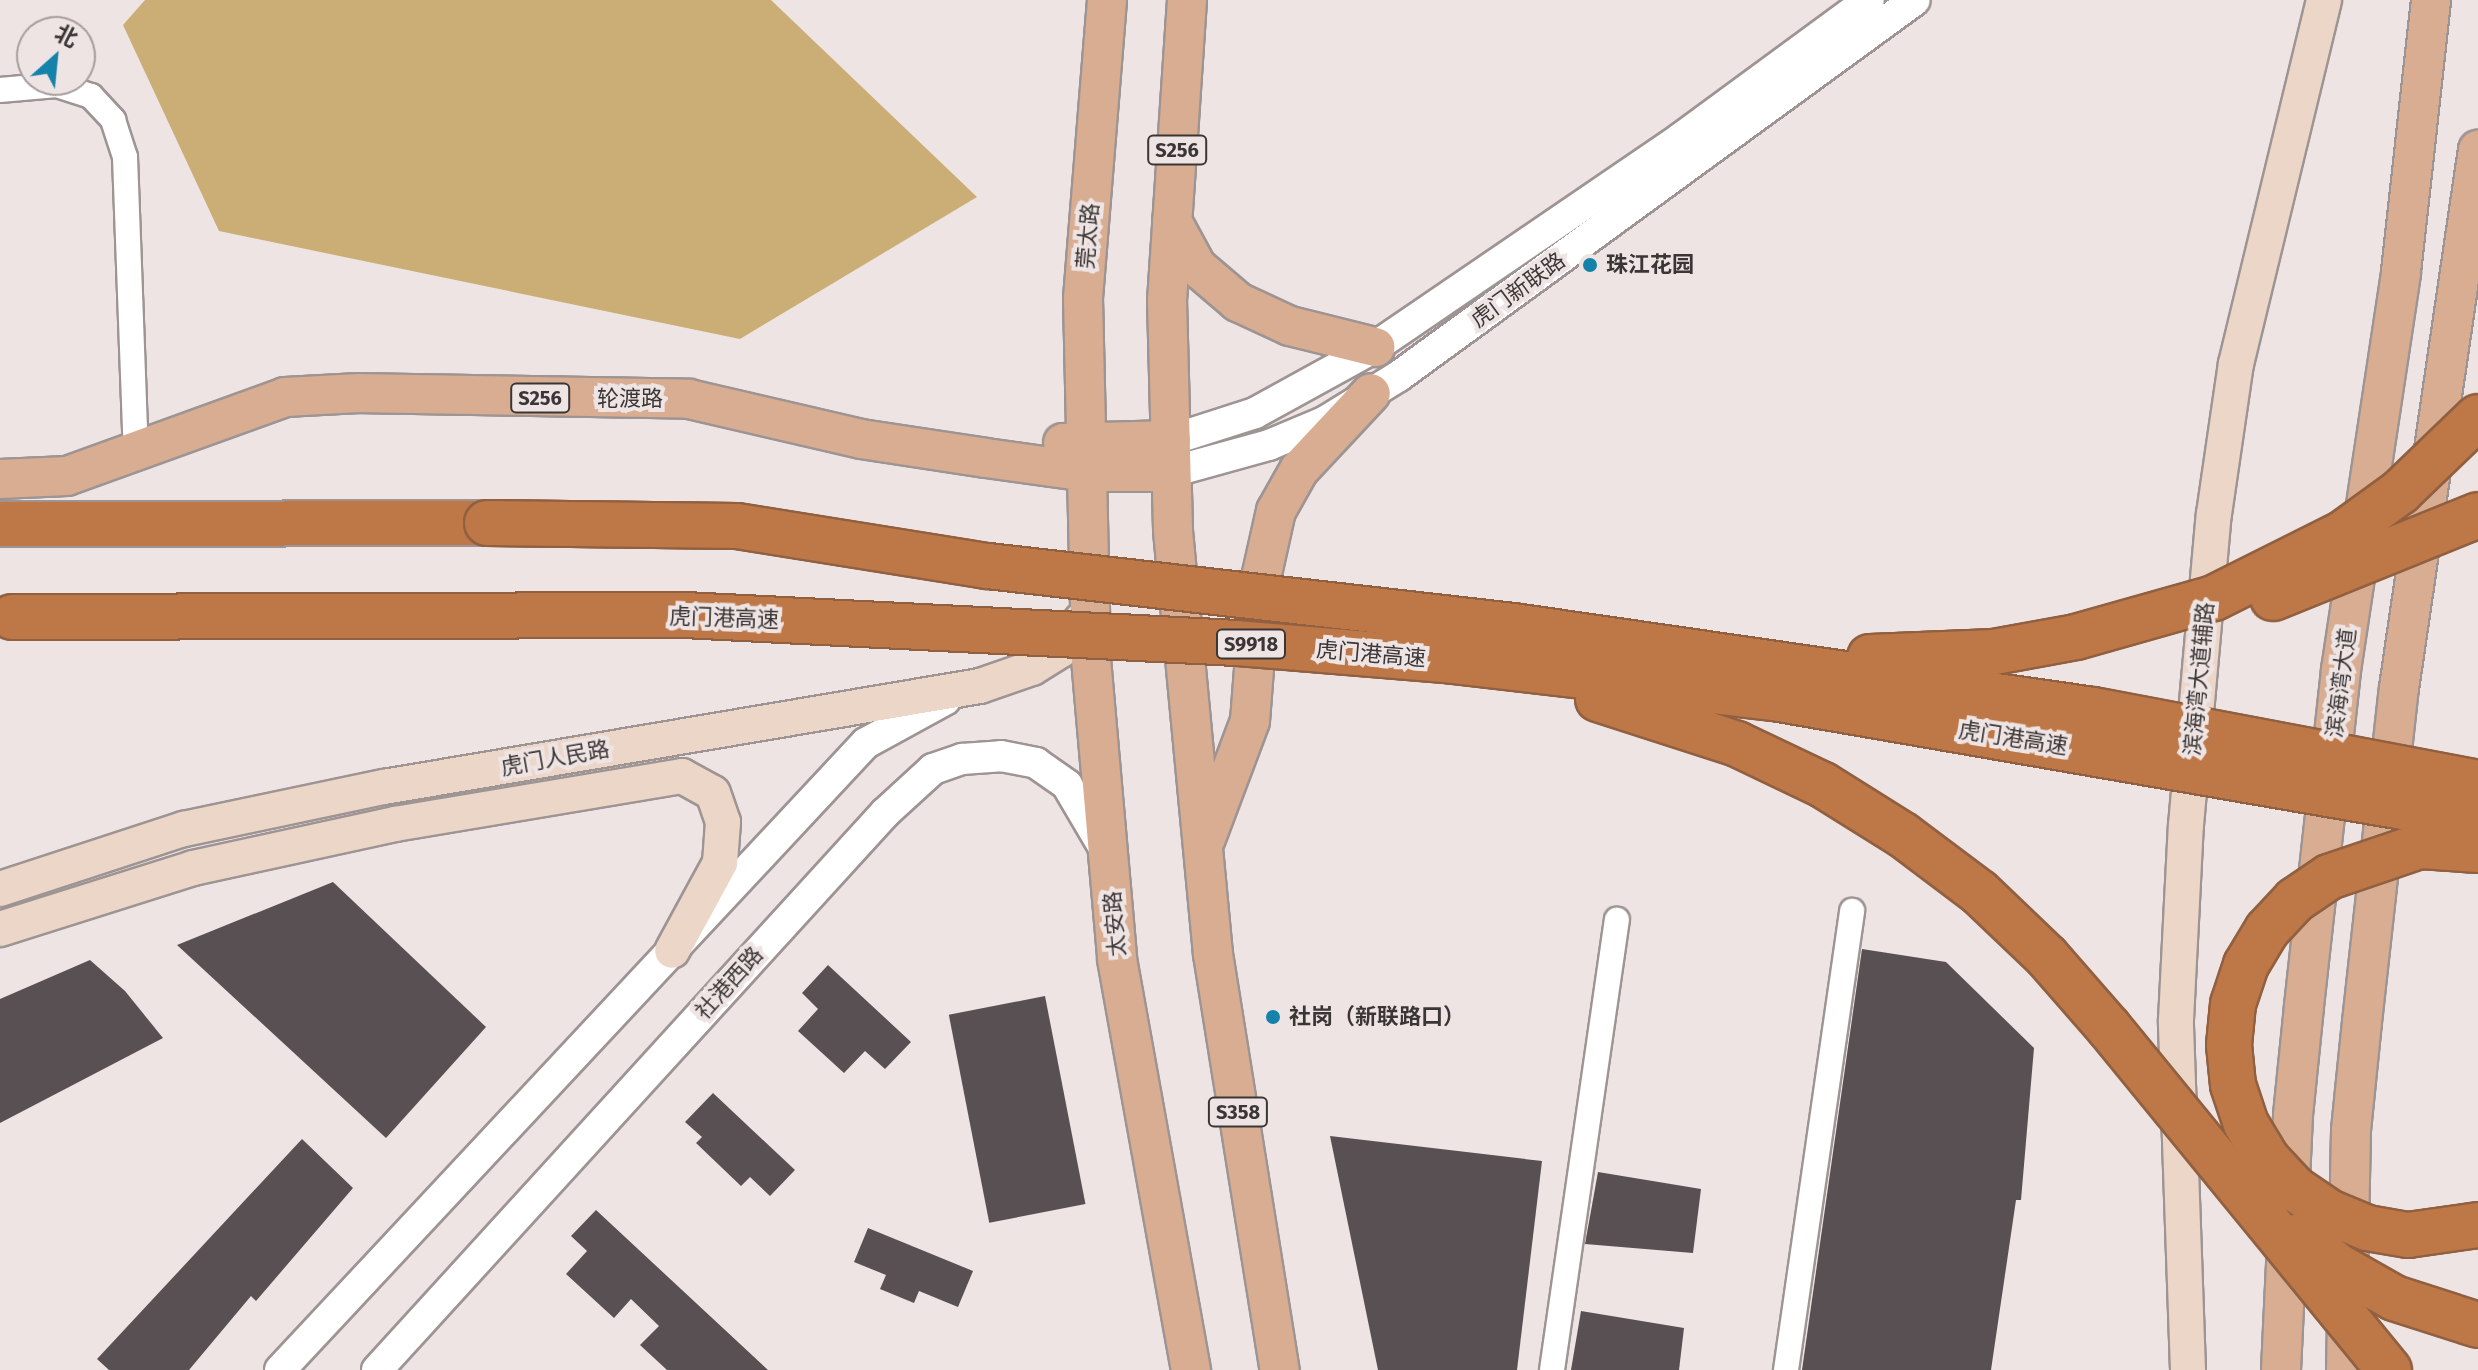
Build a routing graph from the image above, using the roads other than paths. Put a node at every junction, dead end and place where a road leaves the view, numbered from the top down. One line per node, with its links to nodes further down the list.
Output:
1 (1107, 0): 15 (main road, 莞太路)
2 (1187, 0): 9 (main road, S256)
3 (1869, 0): 10 (street, 虎门新联路)
4 (1915, 0): 11 (street, 虎门新联路)
5 (2324, 0): 45 (main road, 滨海湾大道辅路)
6 (2431, 0): 46 (main road, 滨海湾大道, bridge)
7 (0, 90): 13 (street)
8 (2478, 150): 47 (main road, bridge)
9 (1172, 221): 10 (main road); 14 (main road, S256)
10 (1375, 347): 14 (street, 虎门新联路 / S256)
11 (1371, 393): 14 (street, 虎门新联路 / S256); 29 (main road)
12 (2478, 417): 22 (highway, bridge)
13 (135, 434): 15 (main road, 轮渡路 / S256); 16 (main road, 轮渡路 / S256)
14 (1171, 456): 15 (main road, 轮渡路 / S256); 29 (main road, S358)
15 (1087, 459): 17 (main road, 轮渡路 / S256); 20 (main road, 太安路)
16 (0, 461)
17 (0, 479)
18 (2478, 515): 22 (highway, bridge)
19 (0, 524): 23 (highway, 虎门港高速 / S9918, bridge)
20 (1090, 608): 25 (main road, 虎门人民路); 30 (main road, 太安路)
21 (6, 618): 24 (highway, 虎门港高速 / S9918, bridge)
22 (1994, 652): 23 (highway, bridge)
23 (1719, 655): 26 (highway, 虎门港高速 / S9918, bridge)
24 (1453, 661): 27 (highway, 虎门港高速 / S9918, bridge); 36 (highway, bridge)
25 (980, 686): 31 (main road, 虎门人民路); 35 (street)
26 (2478, 783)
27 (2478, 820)
28 (2478, 850): 37 (highway, bridge)
29 (1204, 853): 42 (main road, S358)
30 (1109, 858): 40 (street, 社港西路); 41 (main road, 太安路)
31 (0, 889)
32 (1852, 911): 44 (street)
33 (1617, 920): 43 (street)
34 (0, 929): 35 (main road, 虎门人民路)
35 (672, 951): 39 (street)
36 (2228, 1174): 38 (highway, bridge); 48 (highway, bridge)
37 (2478, 1225)
38 (2478, 1325)
39 (280, 1370)
40 (377, 1370)
41 (1191, 1370)
42 (1280, 1370)
43 (1552, 1370)
44 (1786, 1370)
45 (2188, 1370)
46 (2281, 1370)
47 (2346, 1370)
48 (2389, 1370)

